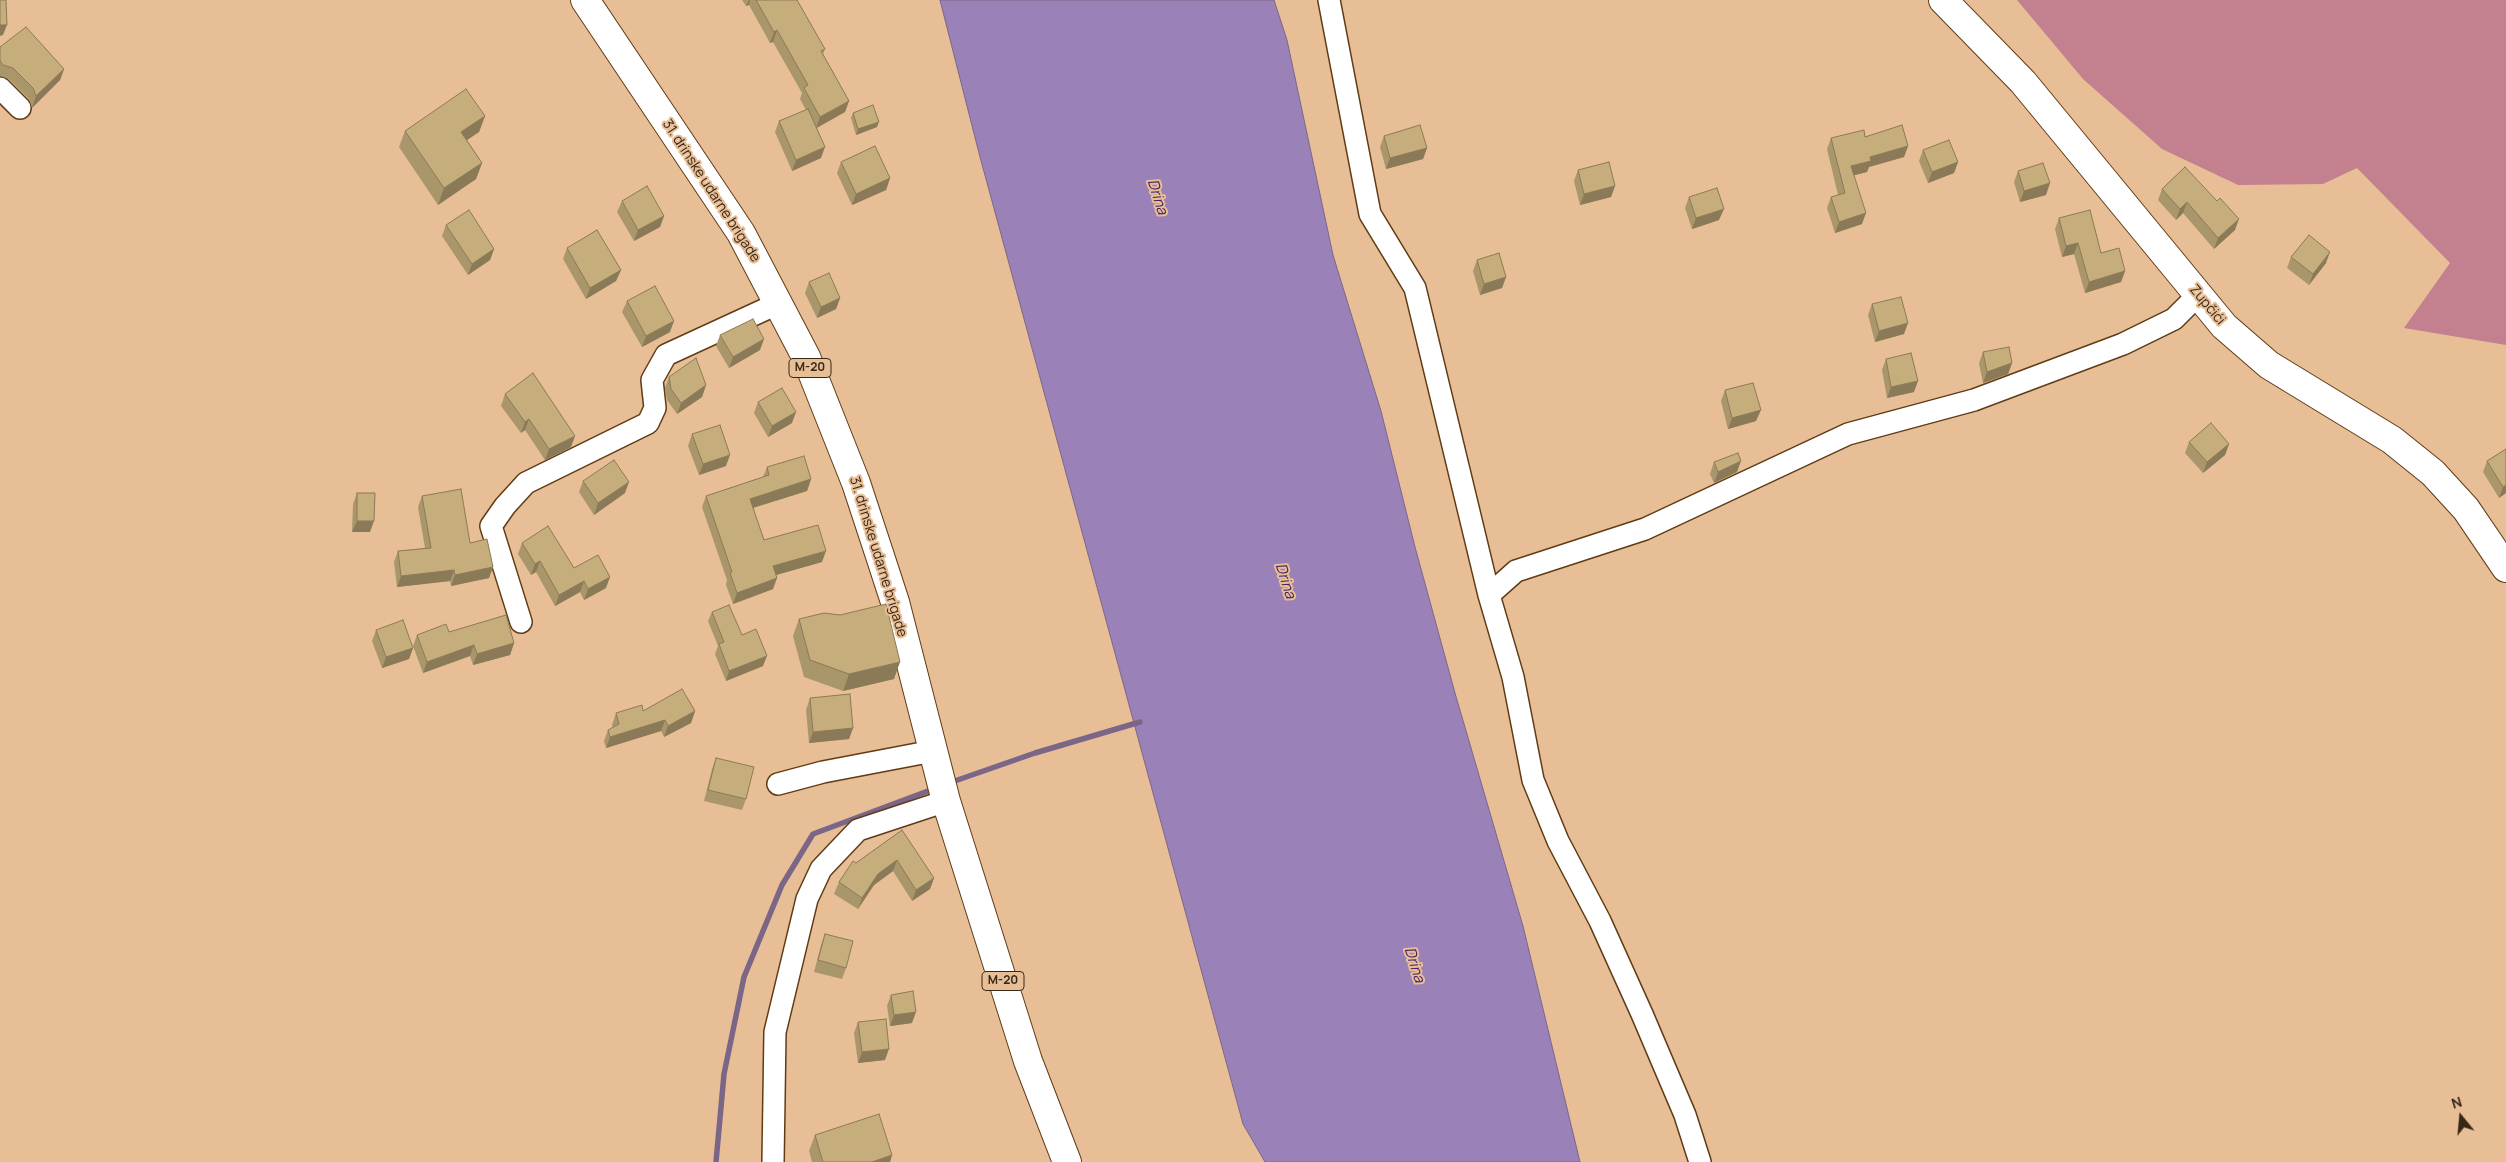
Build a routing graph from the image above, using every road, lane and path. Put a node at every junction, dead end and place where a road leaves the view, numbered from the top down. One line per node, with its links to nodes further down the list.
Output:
1 (585, 0): 7 (main road, 31. drinske udarne brigade / M-20)
2 (1330, 0): 9 (street)
3 (1944, 0): 6 (main road, Zupčići)
4 (0, 88): 5 (street)
5 (20, 108)
6 (2198, 295): 8 (main road, Zupčići); 9 (street)
7 (778, 302): 10 (street); 11 (main road, 31. drinske udarne brigade / M-20)
8 (2506, 568)
9 (1489, 596): 16 (street)
10 (521, 622)
11 (933, 751): 12 (street); 13 (main road, 31. drinske udarne brigade / M-20)
12 (778, 784)
13 (944, 793): 14 (street); 15 (main road, 31. drinske udarne brigade / M-20)
14 (773, 1162)
15 (1067, 1162)
16 (1700, 1162)

